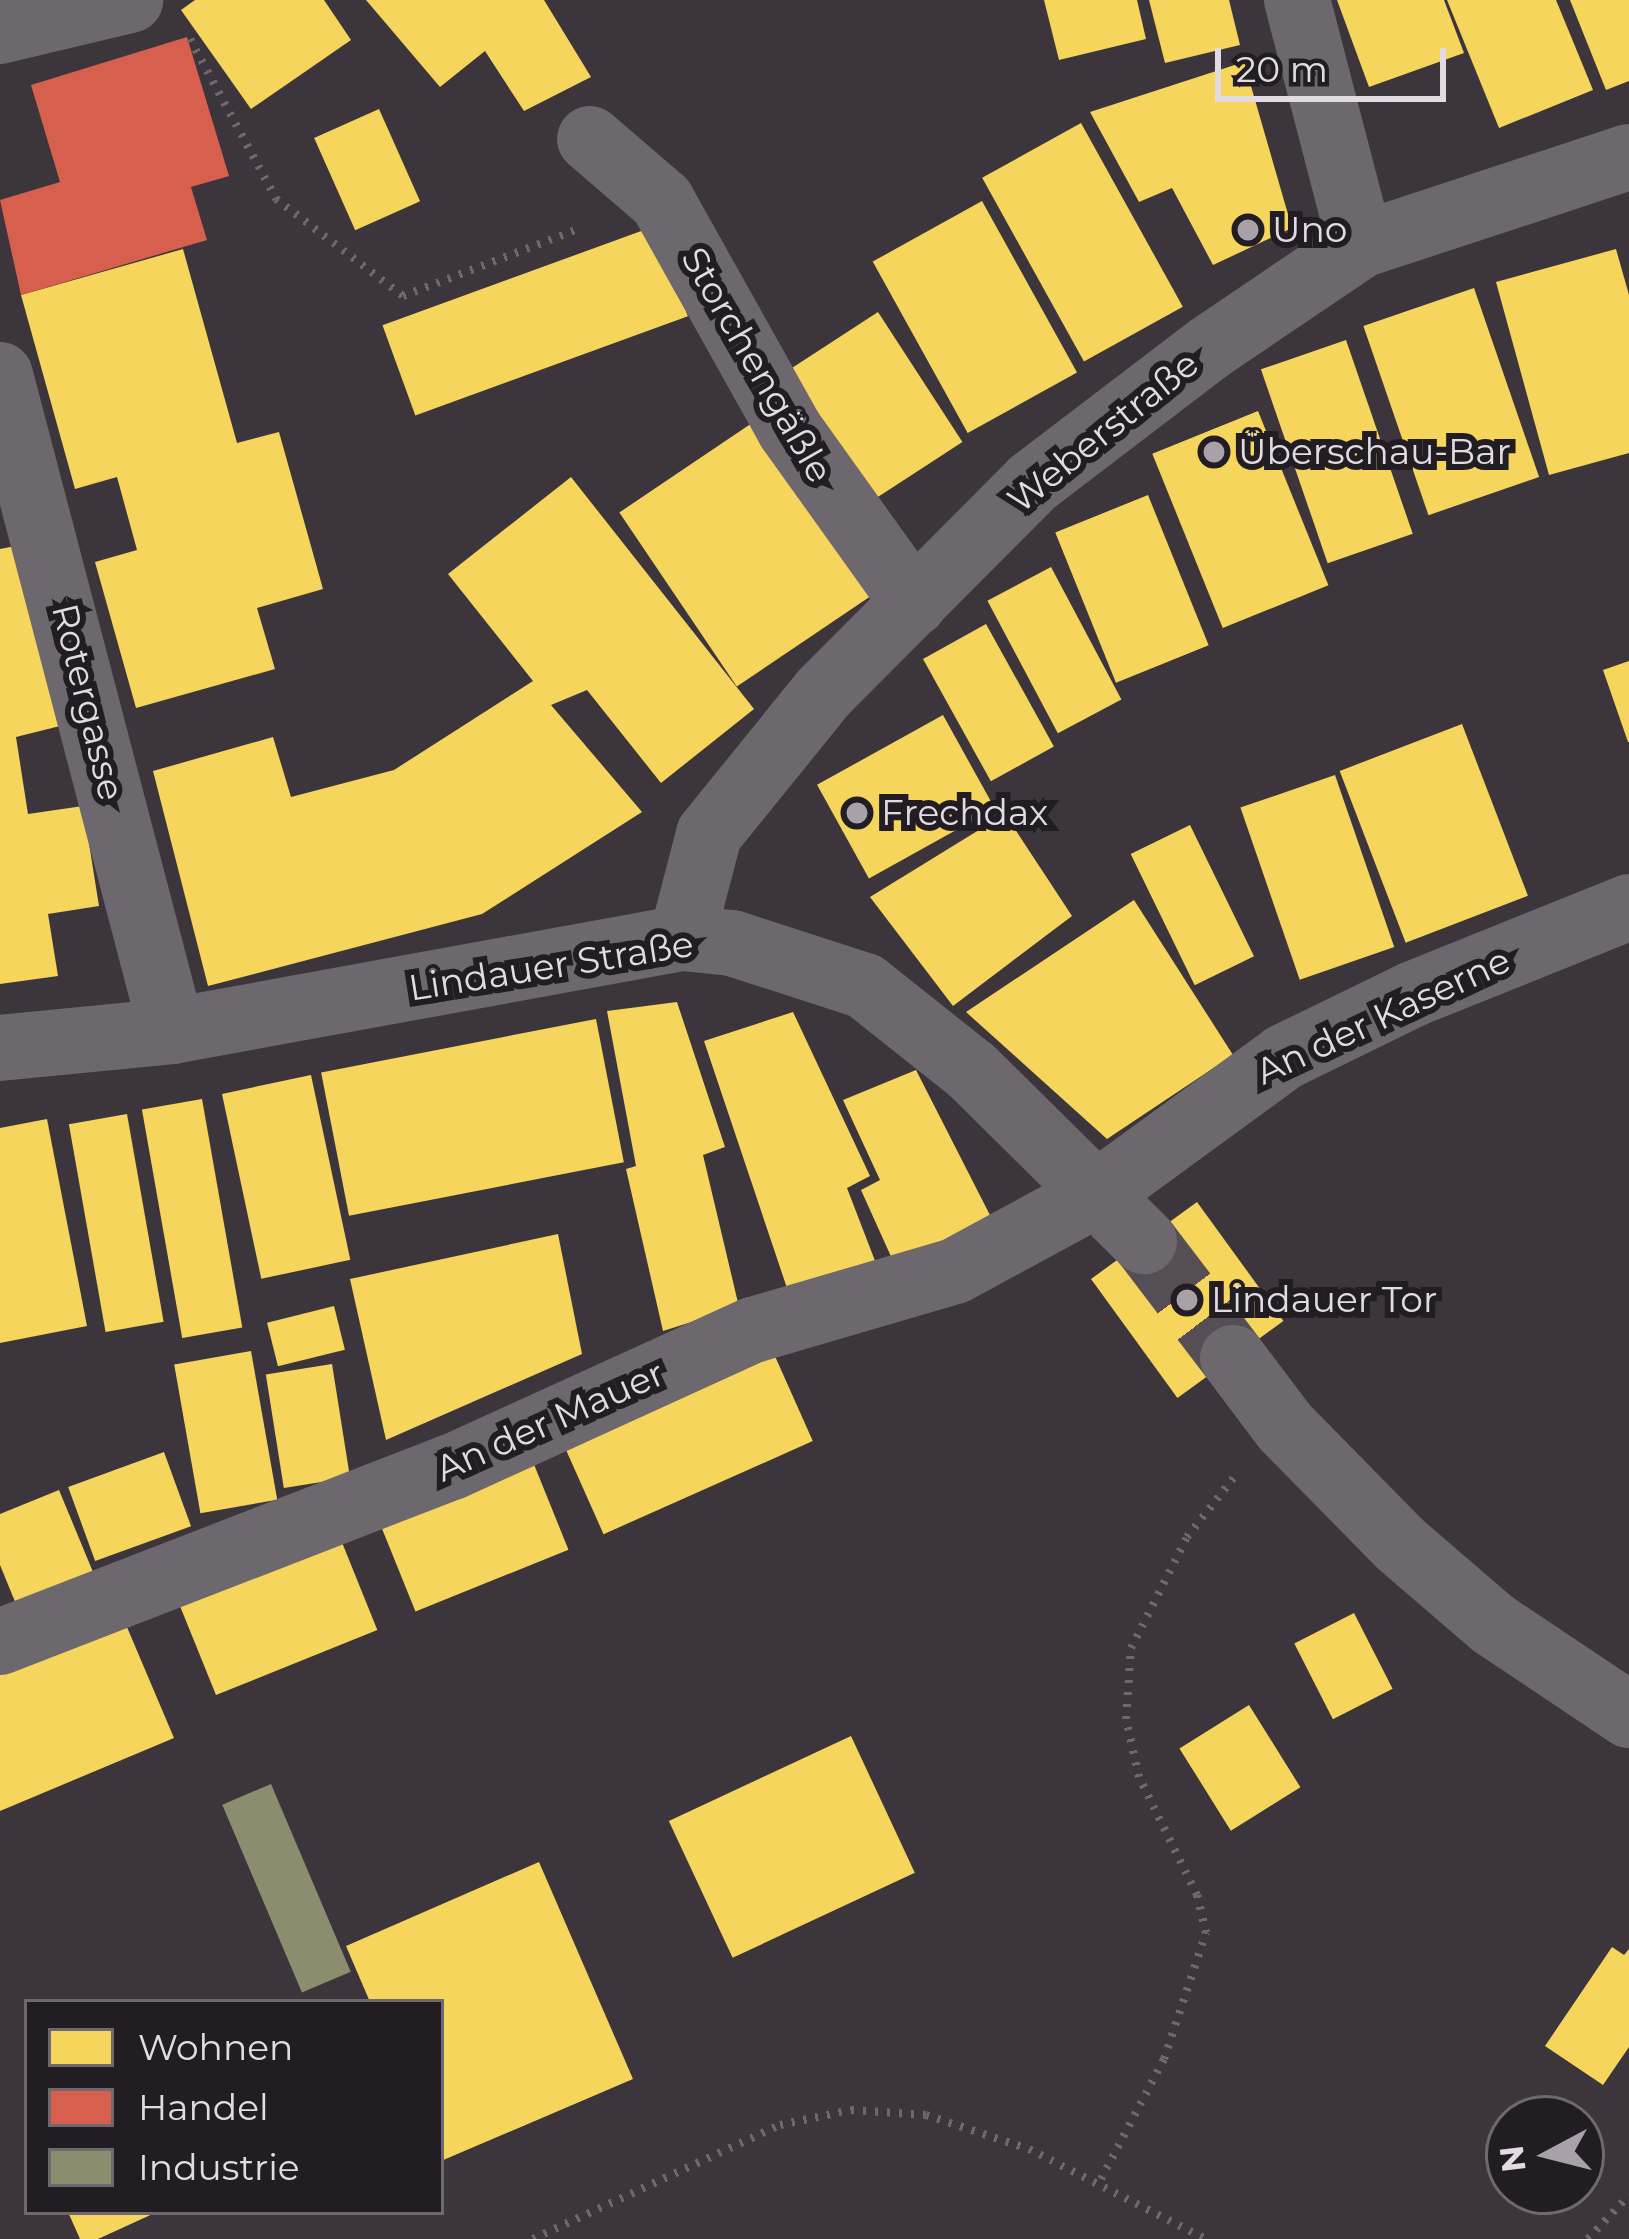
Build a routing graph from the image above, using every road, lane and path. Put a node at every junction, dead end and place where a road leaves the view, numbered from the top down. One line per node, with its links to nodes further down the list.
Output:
1 (1297, 0): 7 (street)
2 (155, 10): 3 (street); 6 (path)
3 (0, 32)
4 (590, 140): 6 (street, Storchengäßle)
5 (1629, 157): 7 (street, Weberstraße)
6 (662, 201): 9 (street, Storchengäßle)
7 (1361, 245): 9 (street, Weberstraße)
8 (0, 375): 12 (street, Rotergasse)
9 (914, 603): 11 (street, Weberstraße)
10 (1629, 907): 14 (street, An der Kaserne)
11 (682, 938): 12 (street, Lindauer Straße); 14 (street, Lindauer Straße)
12 (172, 1030): 13 (street, Lindauer Straße)
13 (0, 1048)
14 (1095, 1196): 15 (street, Lindauer Straße); 18 (street, An der Mauer)
15 (1144, 1241)
16 (1233, 1358): 19 (street)
17 (1252, 1460): 20 (path)
18 (0, 1642)
19 (1629, 1715)
20 (1101, 2179): 22 (path); 23 (path)
21 (1629, 2195): 24 (path)
22 (533, 2239)
23 (1206, 2239)
24 (1588, 2239)

